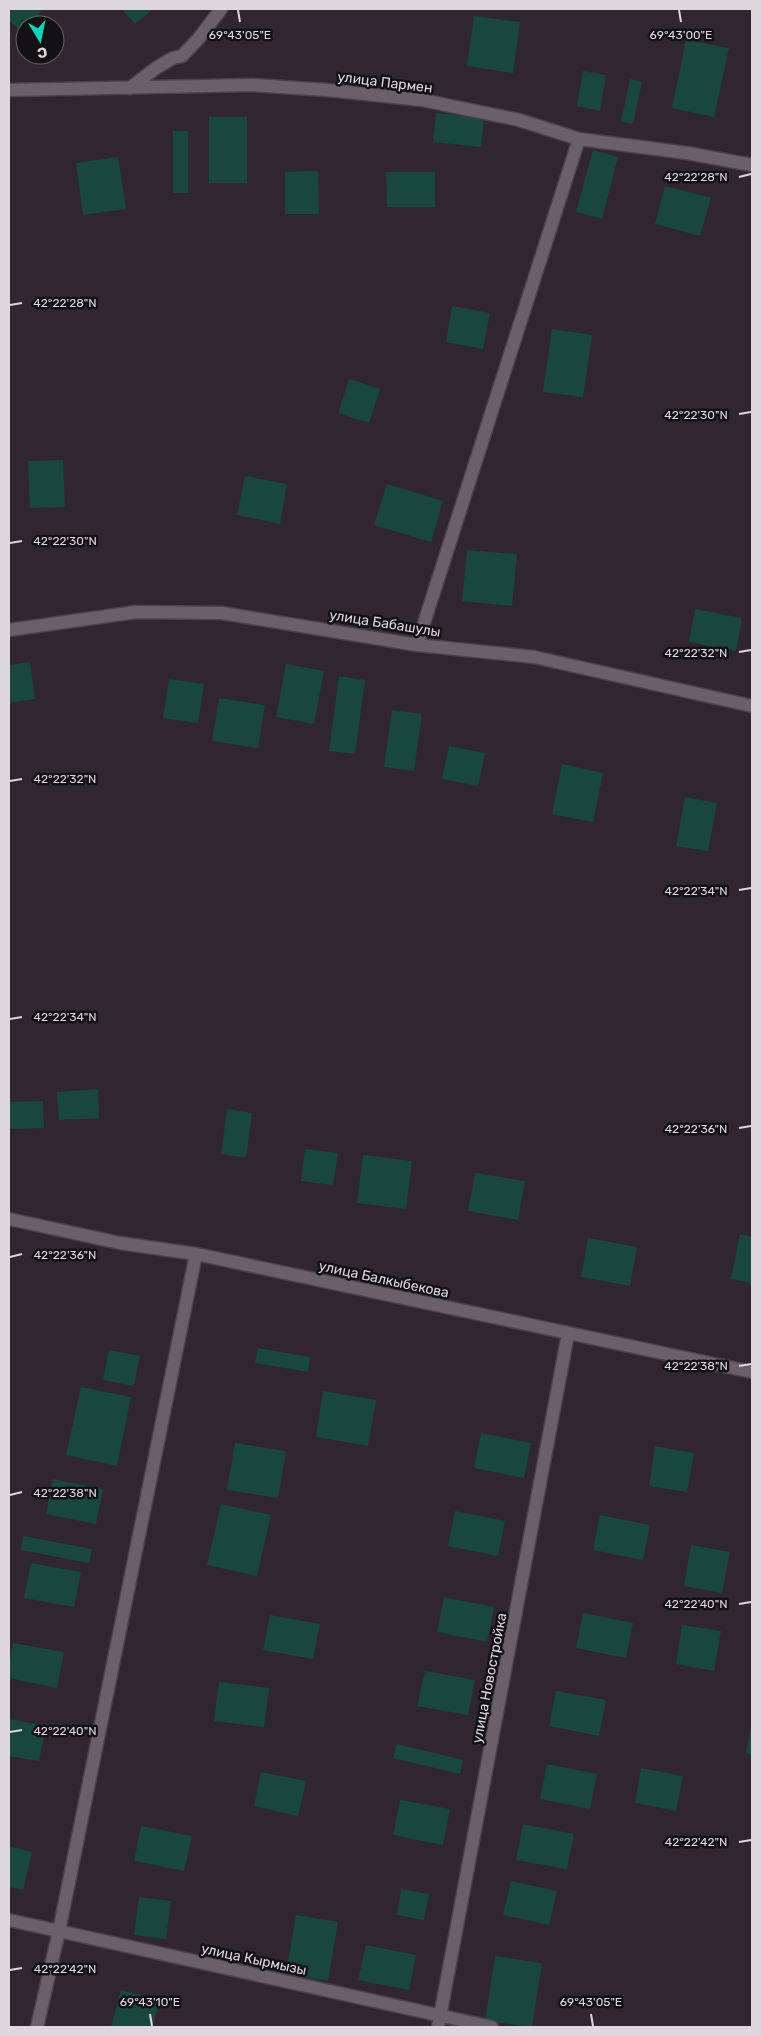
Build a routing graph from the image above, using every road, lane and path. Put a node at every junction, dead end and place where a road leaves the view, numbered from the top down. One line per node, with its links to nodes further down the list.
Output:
1 (221, 9): 2 (street)
2 (130, 88): 3 (street, улица Пармен); 4 (street, улица Пармен)
3 (9, 90)
4 (579, 139): 5 (street, улица Пармен); 7 (street)
5 (752, 165)
6 (9, 630): 7 (street, улица Бабашулы)
7 (417, 645): 8 (street, улица Бабашулы)
8 (752, 706)
9 (9, 1219): 10 (street, улица Балкыбекова)
10 (196, 1254): 11 (street, улица Балкыбекова); 14 (street)
11 (568, 1334): 12 (street, улица Балкыбекова); 15 (street, улица Новостройка)
12 (752, 1372)
13 (9, 1920): 14 (street, улица Кырмызы)
14 (59, 1931): 15 (street, улица Кырмызы); 16 (street)
15 (440, 2021): 17 (street, улица Кырмызы)
16 (37, 2027)
17 (492, 2027)

